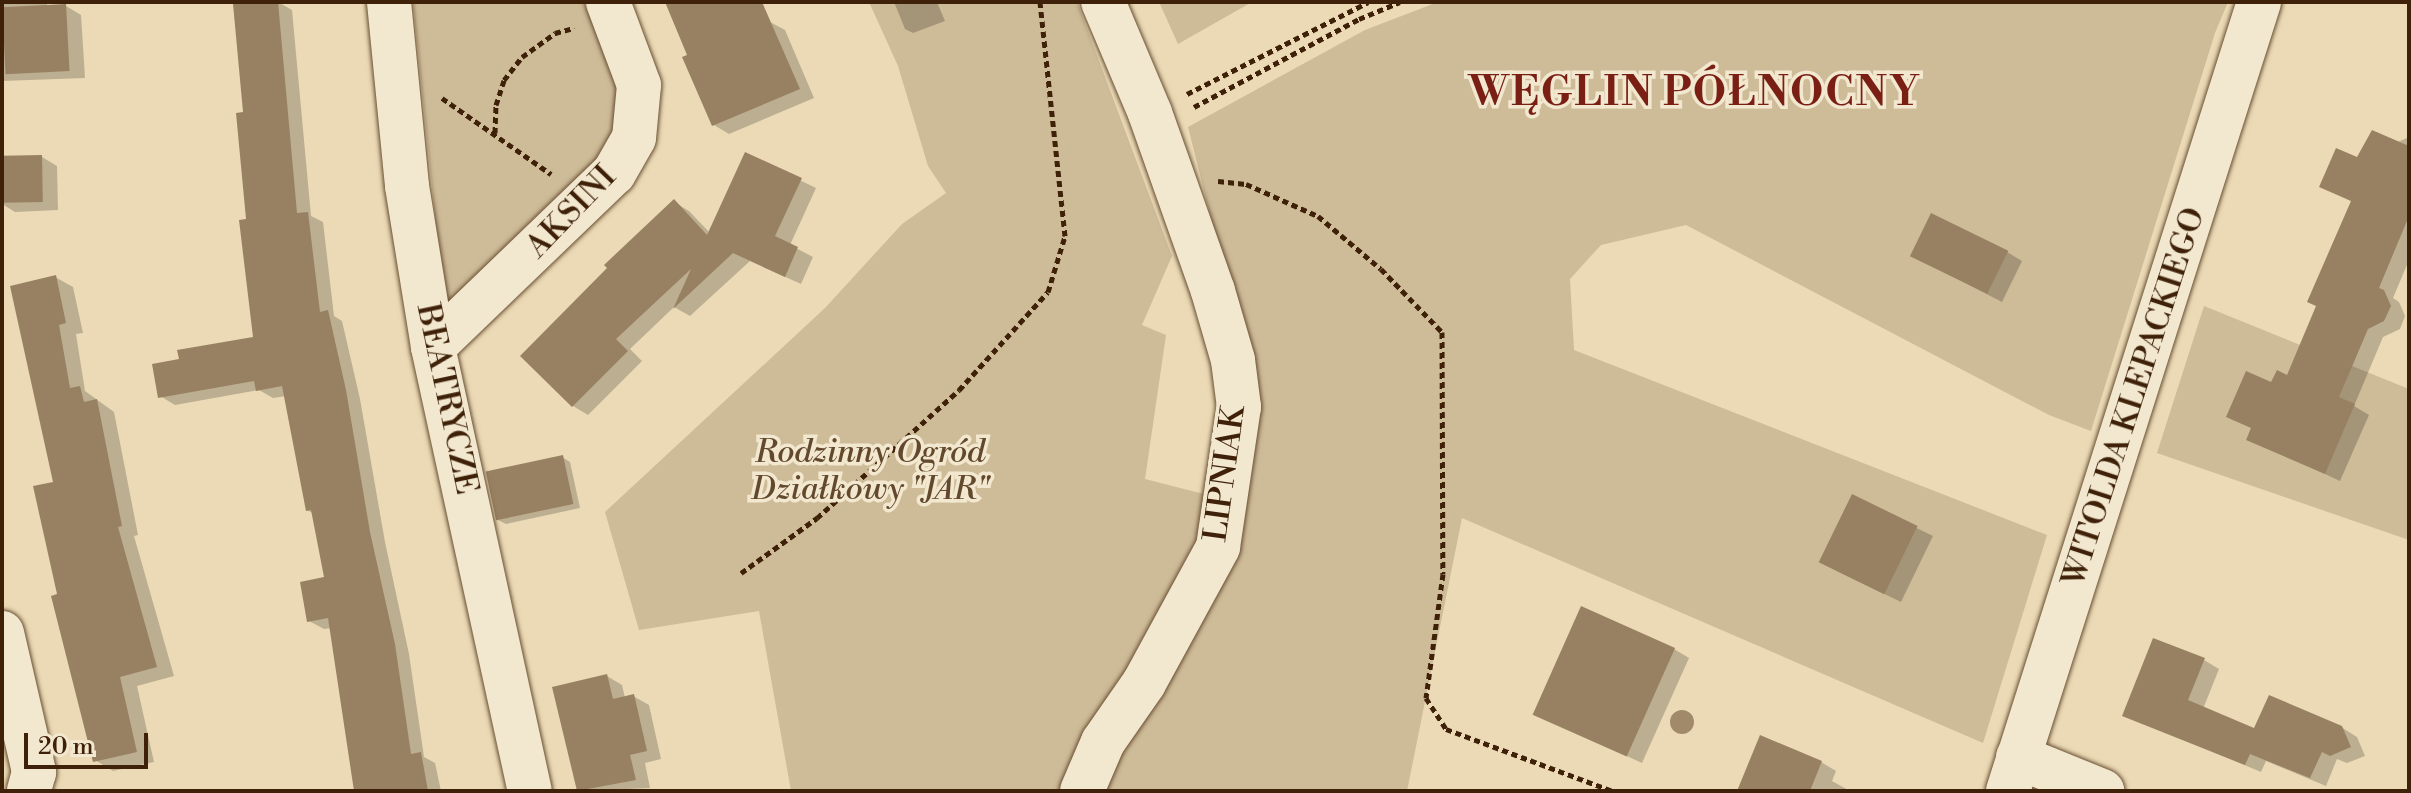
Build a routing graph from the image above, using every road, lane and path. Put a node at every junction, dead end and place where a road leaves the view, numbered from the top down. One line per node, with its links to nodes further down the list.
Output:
1 (389, 2): 8 (street, BEATRYCZE)
2 (1040, 2): 14 (path)
3 (1103, 2): 9 (street, LIPNIAK)
4 (1368, 2): 9 (path)
5 (1400, 2): 9 (path)
6 (2259, 2): 16 (street, WITOLDA KLEPACKIEGO)
7 (611, 10): 10 (path); 12 (street, AKSINI)
8 (397, 100): 10 (path); 13 (street, BEATRYCZE)
9 (1152, 120): 11 (street, LIPNIAK)
10 (495, 133): 12 (path)
11 (1173, 175): 19 (street, LIPNIAK); 20 (path)
12 (584, 204): 13 (street, AKSINI)
13 (433, 347): 18 (street, BEATRYCZE)
14 (741, 573)
15 (2, 633): 17 (street)
16 (2013, 774): 21 (street)
17 (29, 791)
18 (530, 791)
19 (1082, 791)
20 (1613, 791)
21 (2102, 791)

